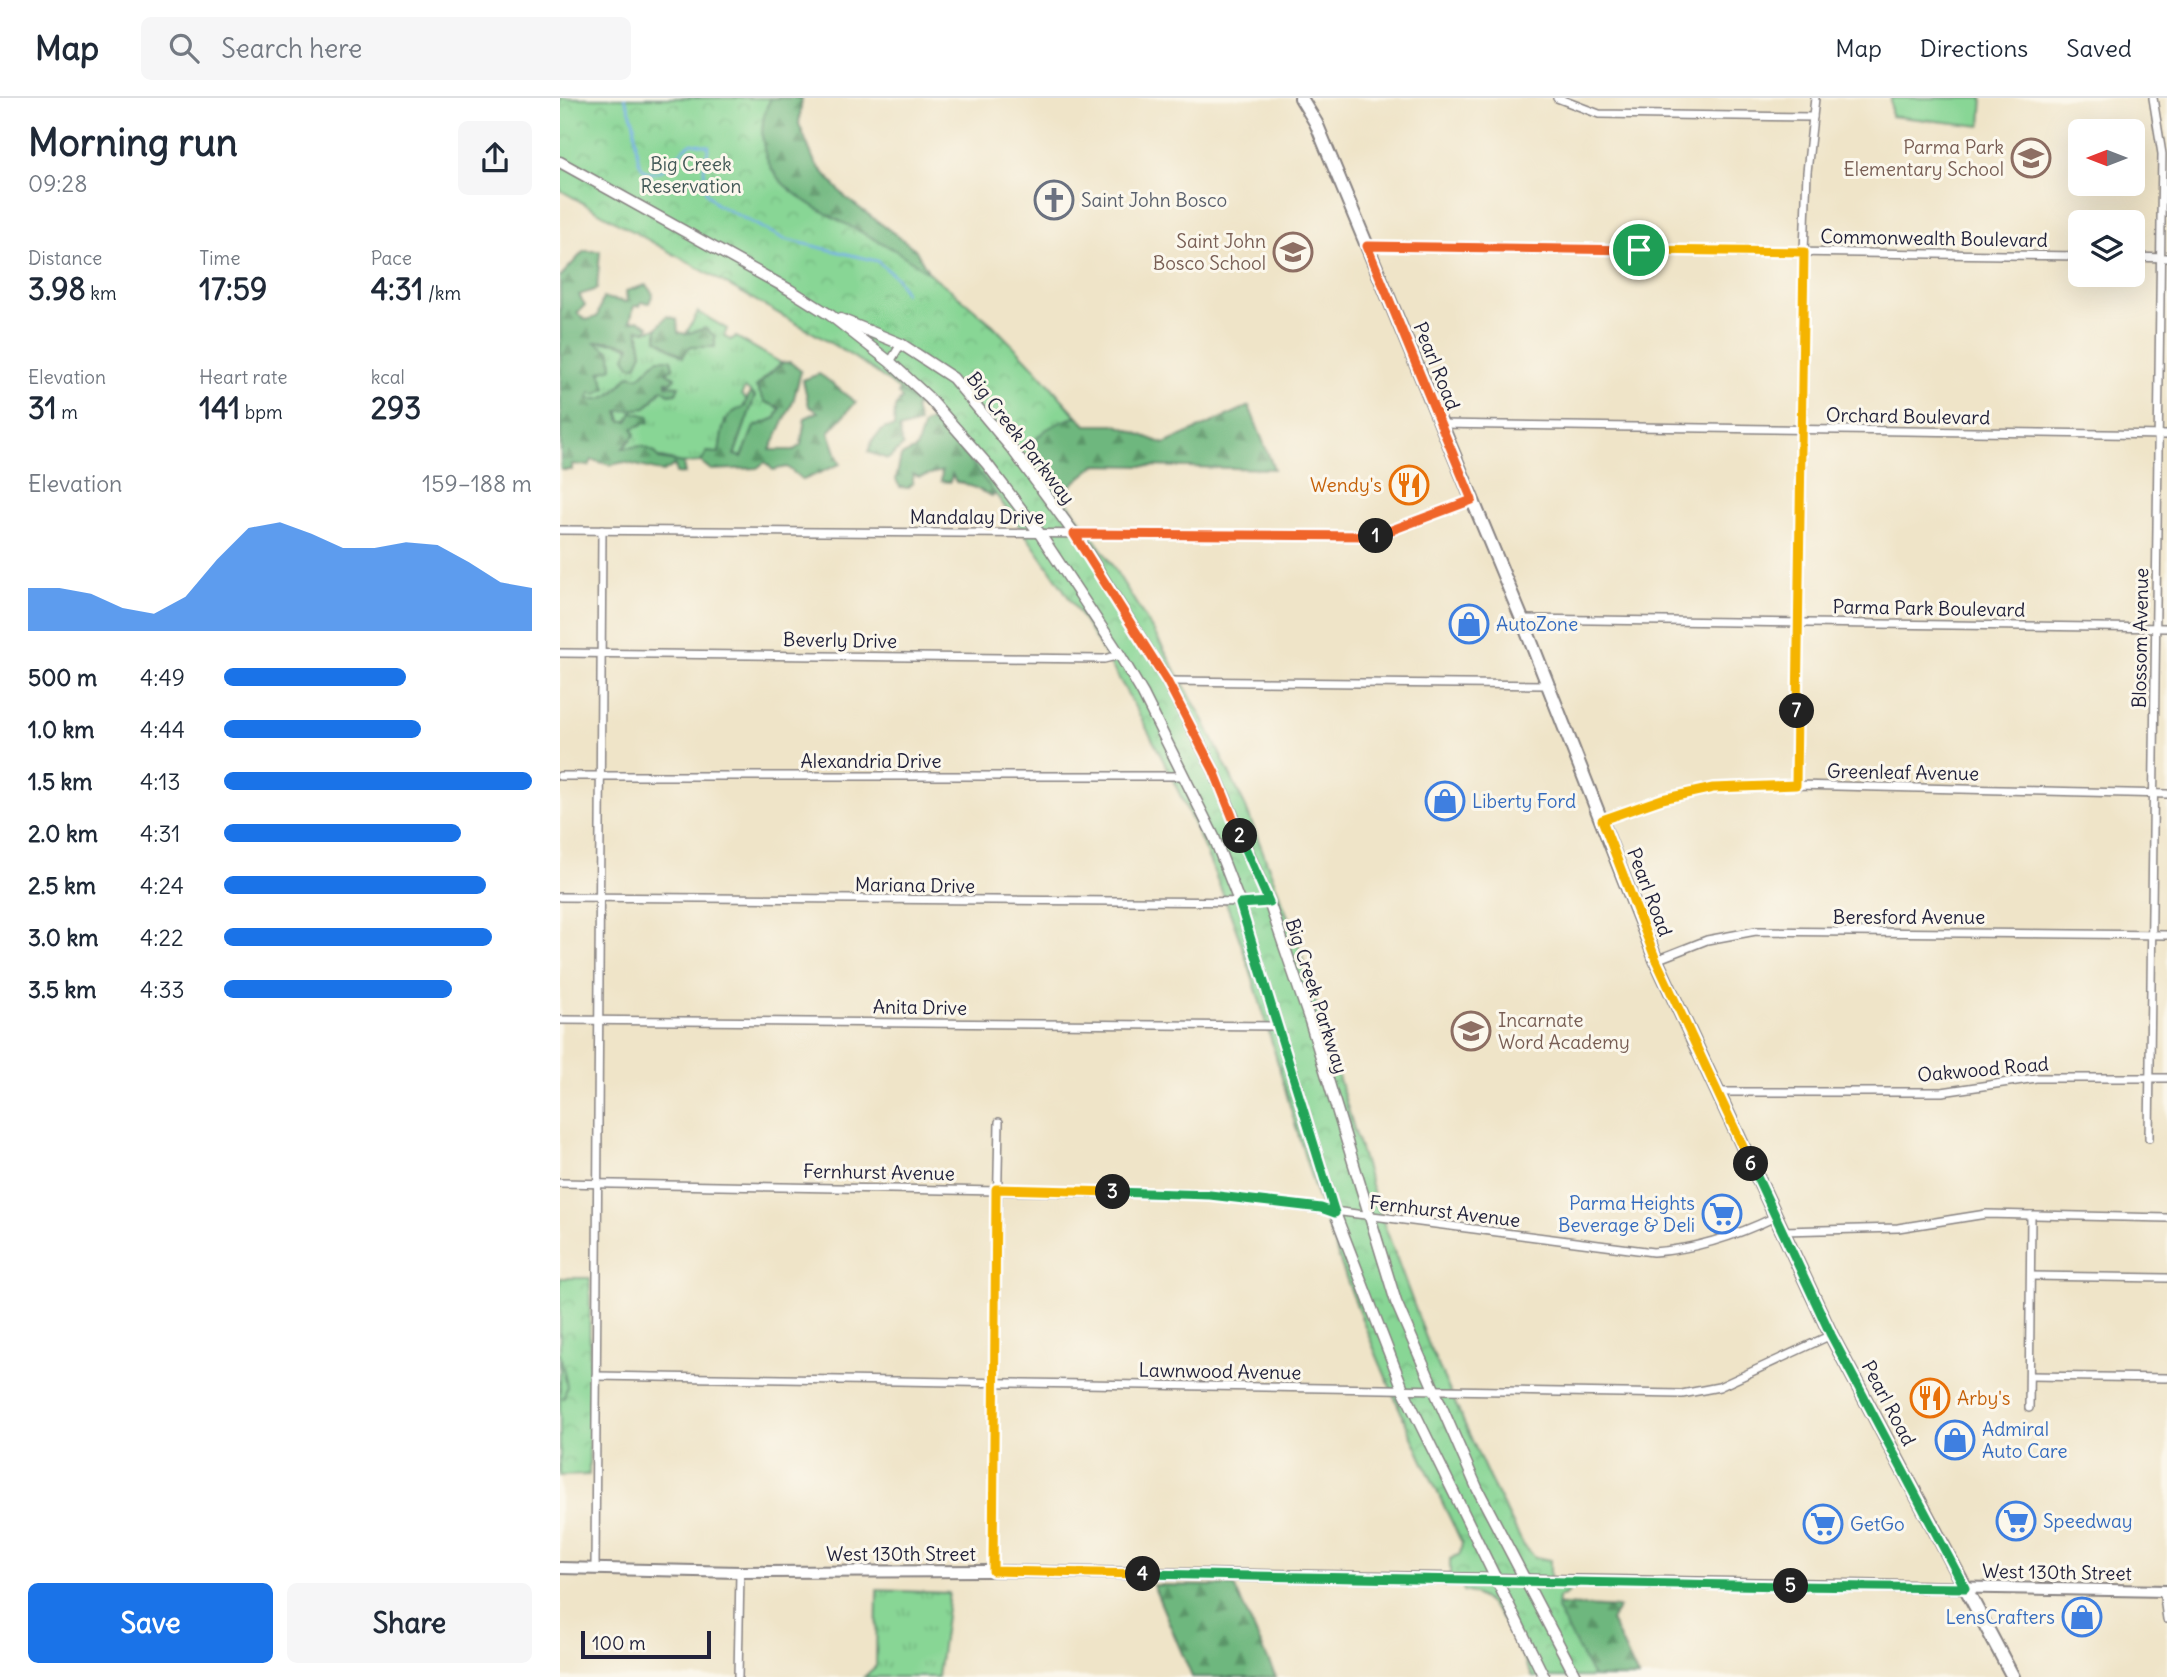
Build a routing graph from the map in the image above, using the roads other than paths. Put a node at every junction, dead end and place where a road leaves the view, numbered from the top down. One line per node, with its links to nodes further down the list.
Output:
1 (1301, 98): 7 (main road, Pearl Road)
2 (1557, 98): 5 (street)
3 (1815, 98): 5 (street)
4 (2153, 98): 11 (street, Blossom Avenue)
5 (1813, 117): 8 (street)
6 (560, 162): 12 (street, Big Creek Parkway)
7 (1367, 246): 8 (street, Commonwealth Boulevard); 15 (main road, Pearl Road)
8 (1804, 252): 9 (street, Commonwealth Boulevard); 16 (street)
9 (2068, 256)
10 (2145, 257): 11 (street)
11 (2164, 258): 17 (street, Blossom Avenue)
12 (830, 315): 13 (street, Big Creek Parkway); 14 (street, Big Creek Parkway)
13 (901, 344): 14 (street); 22 (street, Big Creek Parkway)
14 (890, 362): 21 (street, Big Creek Parkway)
15 (1439, 424): 16 (street, Orchard Boulevard); 18 (main road, Pearl Road)
16 (1802, 430): 17 (street, Orchard Boulevard); 24 (street)
17 (2163, 435): 25 (street, Blossom Avenue)
18 (1472, 500): 22 (street, Mandalay Drive); 23 (main road, Pearl Road)
19 (560, 530): 20 (street, Mandalay Drive)
20 (602, 530): 21 (street, Mandalay Drive); 28 (street)
21 (1040, 534): 22 (street, Mandalay Drive); 29 (street, Big Creek Parkway)
22 (1074, 534): 30 (street, Big Creek Parkway)
23 (1522, 619): 24 (street, Parma Park Boulevard); 31 (main road, Pearl Road)
24 (1799, 622): 25 (street, Parma Park Boulevard); 35 (street)
25 (2156, 628): 26 (street, Parma Park Boulevard); 36 (street, Blossom Avenue)
26 (2167, 628)
27 (560, 653): 28 (street, Beverly Drive)
28 (599, 653): 29 (street, Beverly Drive); 33 (street)
29 (1120, 655): 34 (street, Big Creek Parkway)
30 (1167, 681): 31 (street); 41 (street, Big Creek Parkway)
31 (1548, 685): 38 (main road, Pearl Road)
32 (560, 776): 33 (street, Alexandria Drive)
33 (599, 776): 34 (street, Alexandria Drive); 40 (street)
34 (1182, 776): 42 (street, Big Creek Parkway)
35 (1796, 785): 36 (street, Greenleaf Avenue); 38 (street, Greenleaf Avenue)
36 (2153, 794): 37 (street, Greenleaf Avenue); 43 (street, Blossom Avenue)
37 (2167, 794)
38 (1602, 820): 45 (main road, Pearl Road)
39 (560, 897): 40 (street, Mariana Drive)
40 (599, 897): 42 (street, Mariana Drive); 47 (street)
41 (1269, 902): 42 (street, Mariana Drive); 59 (street, Big Creek Parkway)
42 (1240, 904): 48 (street, Big Creek Parkway)
43 (2150, 934): 44 (street, Beresford Avenue); 45 (street, Beresford Avenue); 49 (street, Blossom Avenue)
44 (2167, 934)
45 (1656, 960): 51 (main road, Pearl Road)
46 (560, 1020): 47 (street, Anita Drive)
47 (599, 1020): 48 (street, Anita Drive); 55 (street)
48 (1279, 1026): 57 (street, Big Creek Parkway)
49 (2150, 1077): 50 (street, Oakwood Road); 51 (street, Oakwood Road); 53 (street, Blossom Avenue)
50 (2167, 1078)
51 (1719, 1092): 60 (main road, Pearl Road)
52 (999, 1122): 56 (street)
53 (2149, 1138)
54 (560, 1183): 55 (street, Fernhurst Avenue)
55 (596, 1184): 56 (street, Fernhurst Avenue); 66 (street)
56 (996, 1189): 57 (street, Fernhurst Avenue); 69 (street)
57 (1335, 1213): 59 (street, Fernhurst Avenue); 70 (street, Big Creek Parkway)
58 (2031, 1215): 61 (street); 62 (street); 63 (street)
59 (1368, 1216): 60 (street, Fernhurst Avenue); 71 (street, Big Creek Parkway)
60 (1775, 1217): 62 (main road, Pearl Road)
61 (2167, 1218)
62 (1783, 1231): 65 (main road, Pearl Road)
63 (2031, 1276): 64 (street); 67 (street)
64 (2167, 1278)
65 (1831, 1335): 71 (street, Lawnwood Avenue); 79 (main road, Pearl Road)
66 (596, 1376): 69 (street, Lawnwood Avenue); 74 (street)
67 (2030, 1376): 68 (street); 72 (street)
68 (2167, 1378)
69 (993, 1384): 70 (street, Lawnwood Avenue); 75 (street)
70 (1403, 1389): 71 (street, Lawnwood Avenue); 77 (street, Big Creek Parkway)
71 (1432, 1390): 78 (street, Big Creek Parkway)
72 (2029, 1408)
73 (560, 1568): 74 (main road, West 130th Street)
74 (595, 1569): 76 (main road, West 130th Street)
75 (993, 1571): 76 (main road, West 130th Street); 77 (main road, West 130th Street)
76 (740, 1572): 82 (street)
77 (1495, 1581): 78 (main road, West 130th Street); 83 (street, Big Creek Parkway)
78 (1527, 1582): 79 (main road, West 130th Street); 84 (street, Big Creek Parkway)
79 (1965, 1588): 80 (main road, West 130th Street); 85 (main road, Pearl Road)
80 (2165, 1591): 81 (street)
81 (2167, 1619)
82 (738, 1677)
83 (1544, 1677)
84 (1576, 1677)
85 (2013, 1677)

